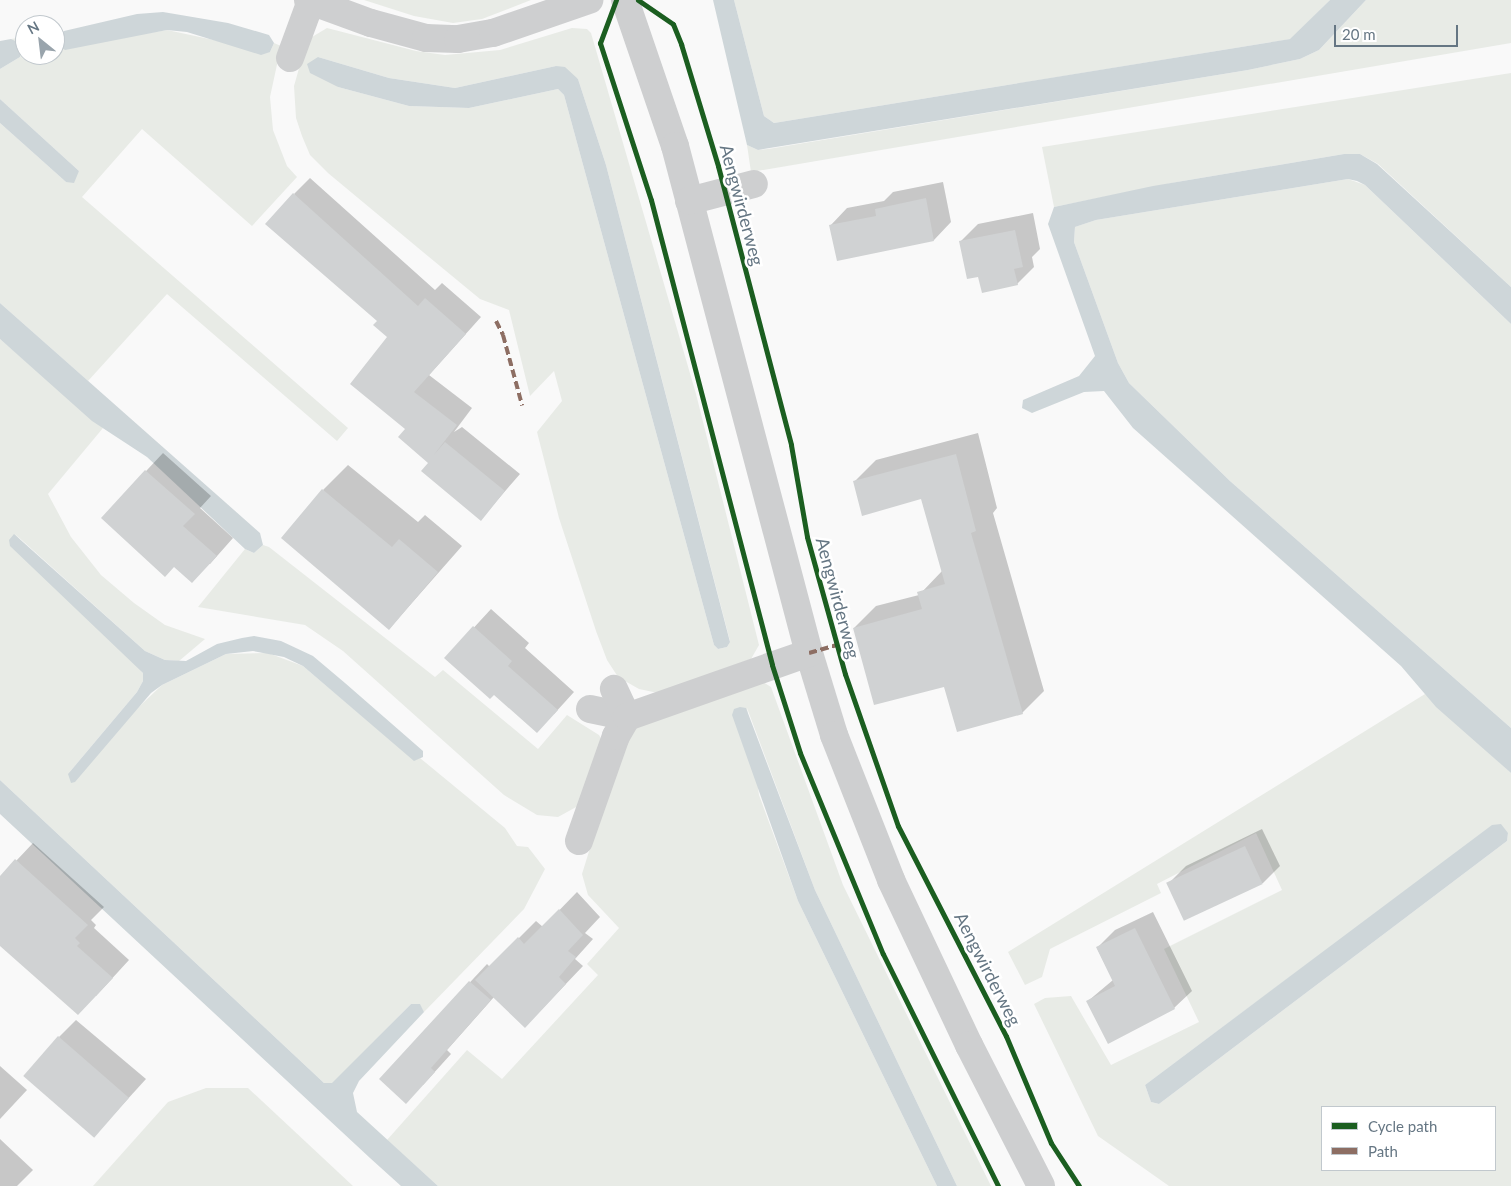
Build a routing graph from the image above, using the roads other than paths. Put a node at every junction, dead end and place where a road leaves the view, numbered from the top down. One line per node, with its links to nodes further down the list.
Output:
1 (310, 0): 2 (street); 4 (street)
2 (589, 0)
3 (625, 0): 6 (street)
4 (290, 58)
5 (754, 184): 6 (street)
6 (689, 200): 7 (street)
7 (809, 653): 10 (street); 12 (street)
8 (614, 689): 10 (street)
9 (590, 709): 10 (street)
10 (627, 717): 11 (street)
11 (578, 829)
12 (1041, 1186)

